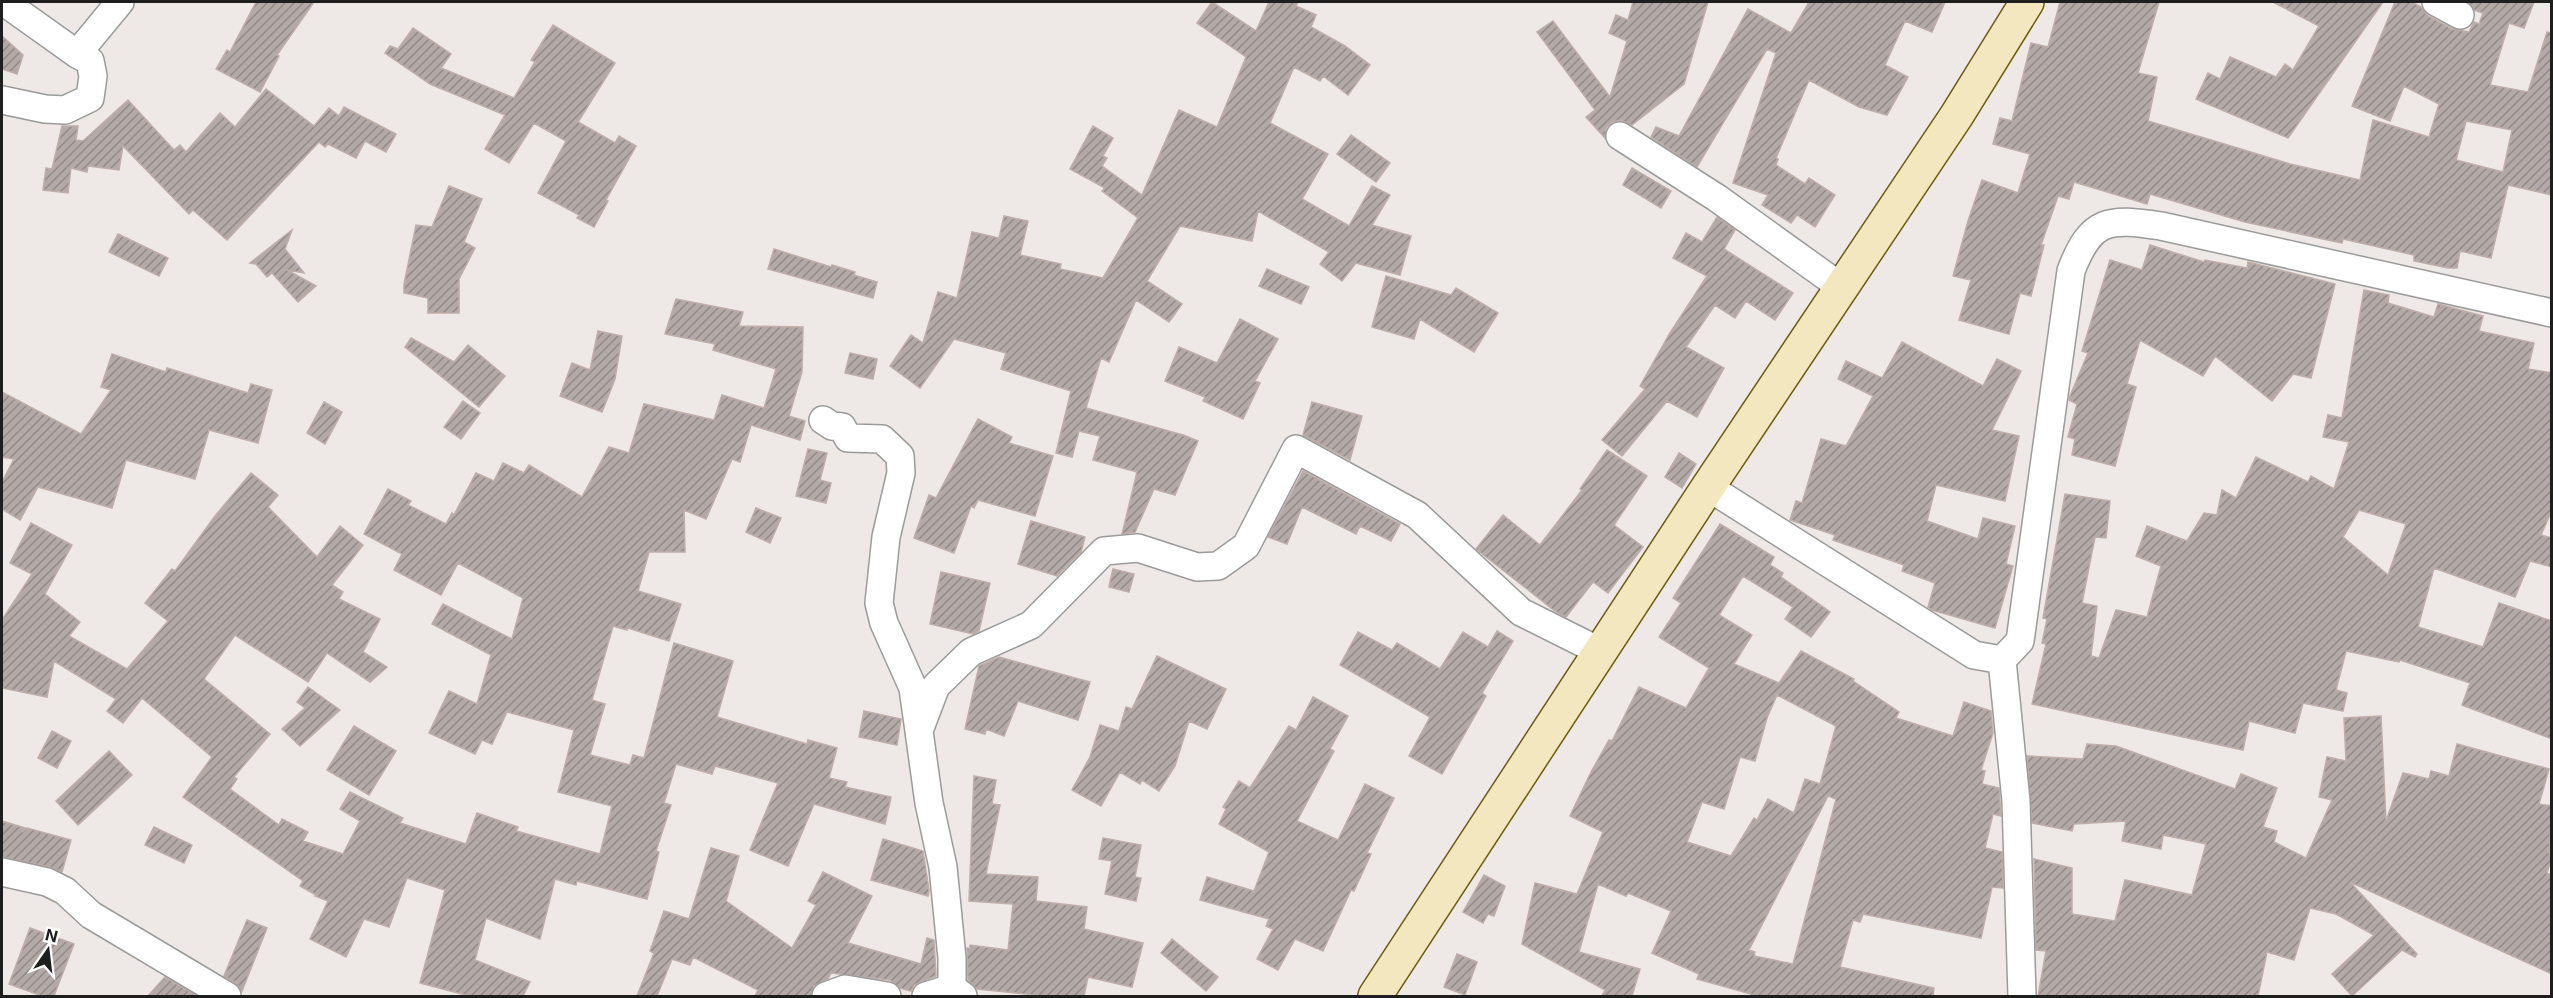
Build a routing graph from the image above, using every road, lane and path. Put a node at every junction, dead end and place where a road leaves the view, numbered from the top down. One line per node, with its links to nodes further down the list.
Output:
1 (4, 2): 6 (street)
2 (120, 2): 6 (street)
3 (2027, 2): 9 (street)
4 (2436, 2): 5 (street)
5 (2460, 15)
6 (76, 54): 7 (street)
7 (2, 100)
8 (1620, 136): 9 (street)
9 (1841, 287): 12 (street)
10 (2552, 313): 14 (street)
11 (824, 420): 15 (street)
12 (1708, 487): 13 (street); 14 (street)
13 (1601, 652): 15 (street); 22 (street)
14 (2002, 660): 23 (street)
15 (920, 728): 17 (street)
16 (2, 872): 18 (street)
17 (956, 994): 21 (street)
18 (227, 996)
19 (826, 996): 20 (street)
20 (887, 996)
21 (926, 996)
22 (1375, 996)
23 (2022, 996)

